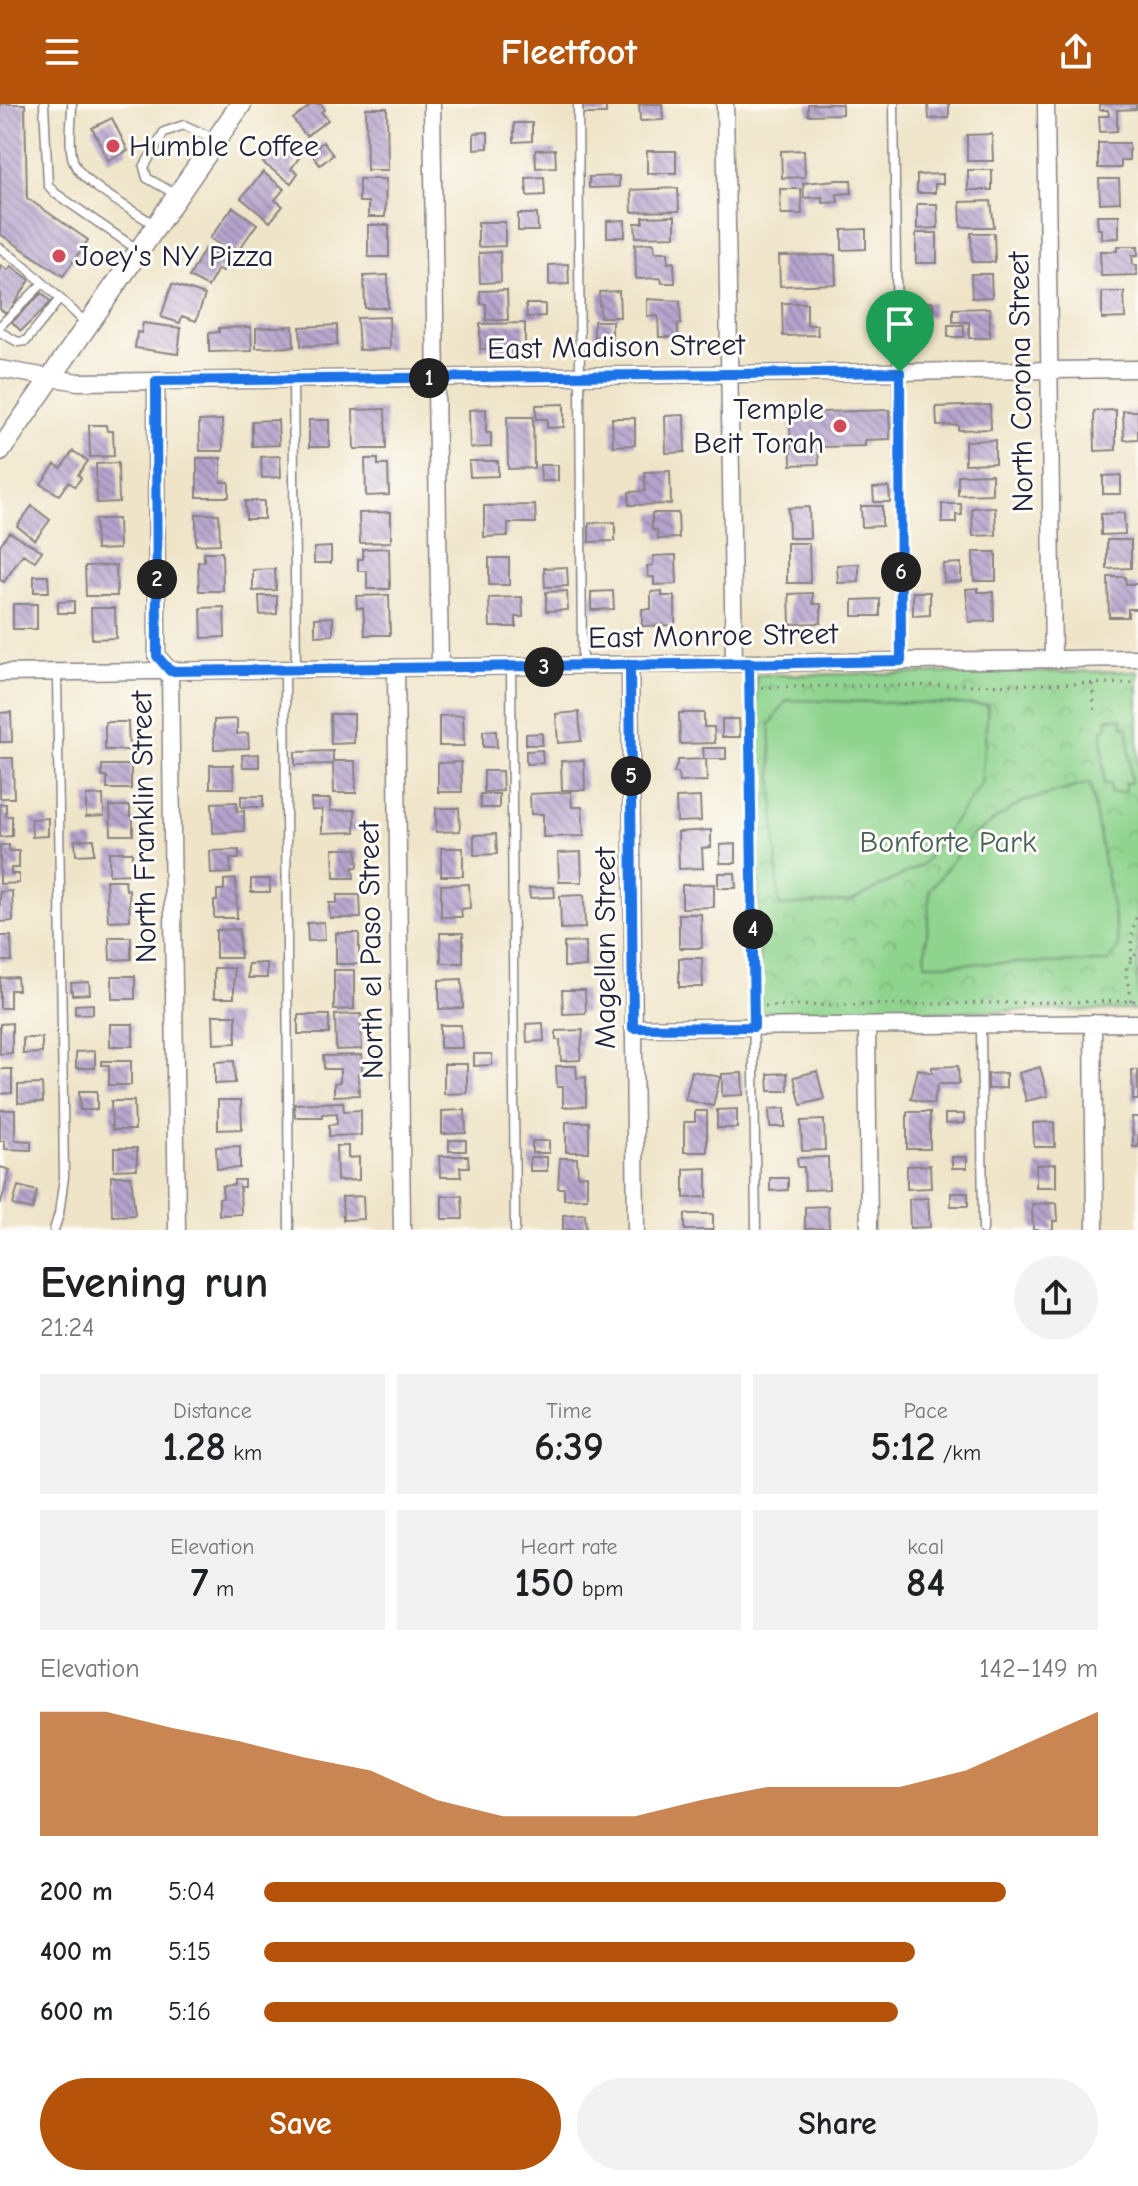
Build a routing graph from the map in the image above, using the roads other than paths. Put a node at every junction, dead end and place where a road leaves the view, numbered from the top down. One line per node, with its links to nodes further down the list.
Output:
1 (44, 104): 13 (lane)
2 (72, 104): 11 (lane)
3 (241, 104): 9 (street)
4 (432, 104): 24 (street)
5 (578, 104): 23 (lane)
6 (725, 104): 22 (street)
7 (894, 104): 21 (lane)
8 (1046, 104): 20 (street, North Corona Street)
9 (216, 140): 10 (street); 10 (lane)
10 (177, 195): 11 (street)
11 (156, 226): 13 (street)
12 (1, 250): 14 (lane)
13 (139, 250): 16 (street)
14 (42, 284): 15 (lane); 17 (lane)
15 (59, 300): 16 (lane); 17 (lane)
16 (87, 325): 25 (street)
17 (0, 329)
18 (0, 369): 25 (street, East Madison Street)
19 (1138, 369): 20 (street, East Madison Street)
20 (1049, 370): 21 (street, East Madison Street); 30 (street, North Corona Street)
21 (900, 372): 22 (street, East Madison Street); 31 (lane)
22 (731, 374): 23 (street, East Madison Street); 32 (street)
23 (581, 375): 24 (street, East Madison Street); 33 (lane)
24 (436, 378): 26 (street, East Madison Street); 36 (street)
25 (49, 379): 27 (street, East Madison Street); 28 (street)
26 (293, 380): 27 (street, East Madison Street); 38 (lane)
27 (156, 381): 39 (street, North Franklin Street)
28 (0, 451)
29 (1138, 658): 30 (street, East Monroe Street)
30 (1053, 659): 31 (street, East Monroe Street)
31 (901, 661): 32 (street, East Monroe Street)
32 (741, 663): 34 (street, East Monroe Street); 46 (lane)
33 (582, 666): 34 (street, East Monroe Street); 35 (street, East Monroe Street)
34 (630, 666): 47 (street, Magellan Street)
35 (511, 667): 36 (street, East Monroe Street); 52 (lane)
36 (440, 668): 37 (street, East Monroe Street)
37 (396, 669): 38 (street, East Monroe Street); 51 (street, North el Paso Street)
38 (291, 670): 39 (street, East Monroe Street); 50 (lane)
39 (170, 671): 41 (street, East Monroe Street); 49 (street, North Franklin Street)
40 (0, 673): 41 (street, East Monroe Street)
41 (57, 673): 48 (lane)
42 (1093, 1023): 43 (street); 44 (street); 57 (street)
43 (1138, 1023)
44 (981, 1025): 45 (street); 56 (lane)
45 (867, 1026): 46 (street); 55 (street)
46 (754, 1027): 47 (street); 54 (lane)
47 (633, 1028): 53 (street, Magellan Street)
48 (54, 1230)
49 (177, 1230)
50 (289, 1230)
51 (402, 1230)
52 (515, 1230)
53 (636, 1230)
54 (756, 1230)
55 (869, 1230)
56 (983, 1230)
57 (1095, 1230)

